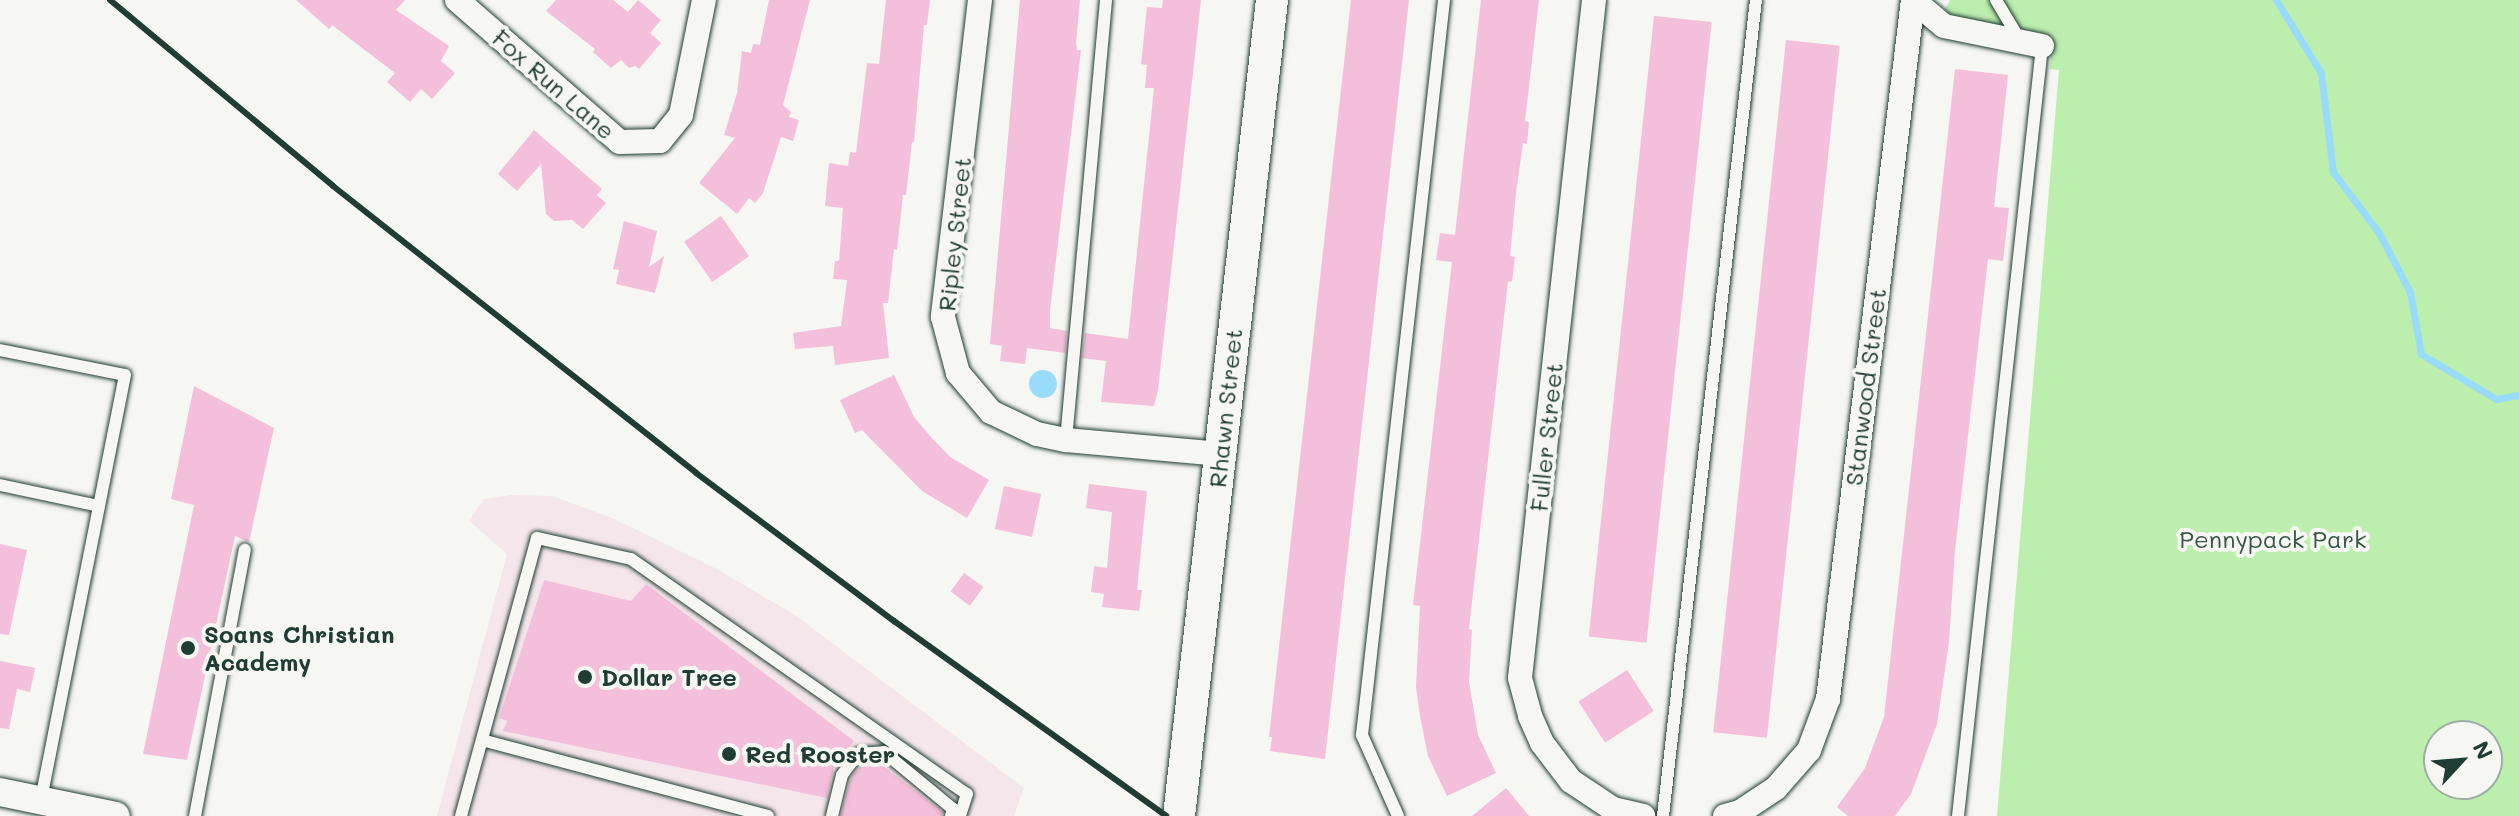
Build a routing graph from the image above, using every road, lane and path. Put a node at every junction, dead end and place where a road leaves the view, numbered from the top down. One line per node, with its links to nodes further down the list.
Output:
1 (457, 0): 2 (street, Fox Run Lane)
2 (704, 0)
3 (980, 0): 13 (street, Ripley Street)
4 (1106, 0): 13 (lane)
5 (1272, 0): 14 (main road, Rhawn Street)
6 (1444, 0): 29 (lane)
7 (1594, 0): 30 (street, Fuller Street)
8 (1756, 0): 31 (lane)
9 (1913, 0): 11 (street); 32 (street, Stanwood Street)
10 (1996, 0): 11 (lane)
11 (2032, 44): 33 (lane)
12 (0, 350): 16 (lane)
13 (1066, 440): 14 (street, Ripley Street)
14 (1220, 454): 28 (main road, Rhawn Street)
15 (0, 485): 16 (lane)
16 (99, 506): 20 (lane)
17 (245, 550): 22 (lane)
18 (482, 740): 23 (lane); 24 (lane); 27 (lane)
19 (0, 792): 20 (street)
20 (41, 801): 21 (street)
21 (116, 816)
22 (195, 816)
23 (461, 816)
24 (768, 816)
25 (832, 816): 26 (lane)
26 (951, 816)
27 (960, 816)
28 (1179, 816)
29 (1398, 816)
30 (1643, 816)
31 (1663, 816)
32 (1725, 816)
33 (1958, 816)

